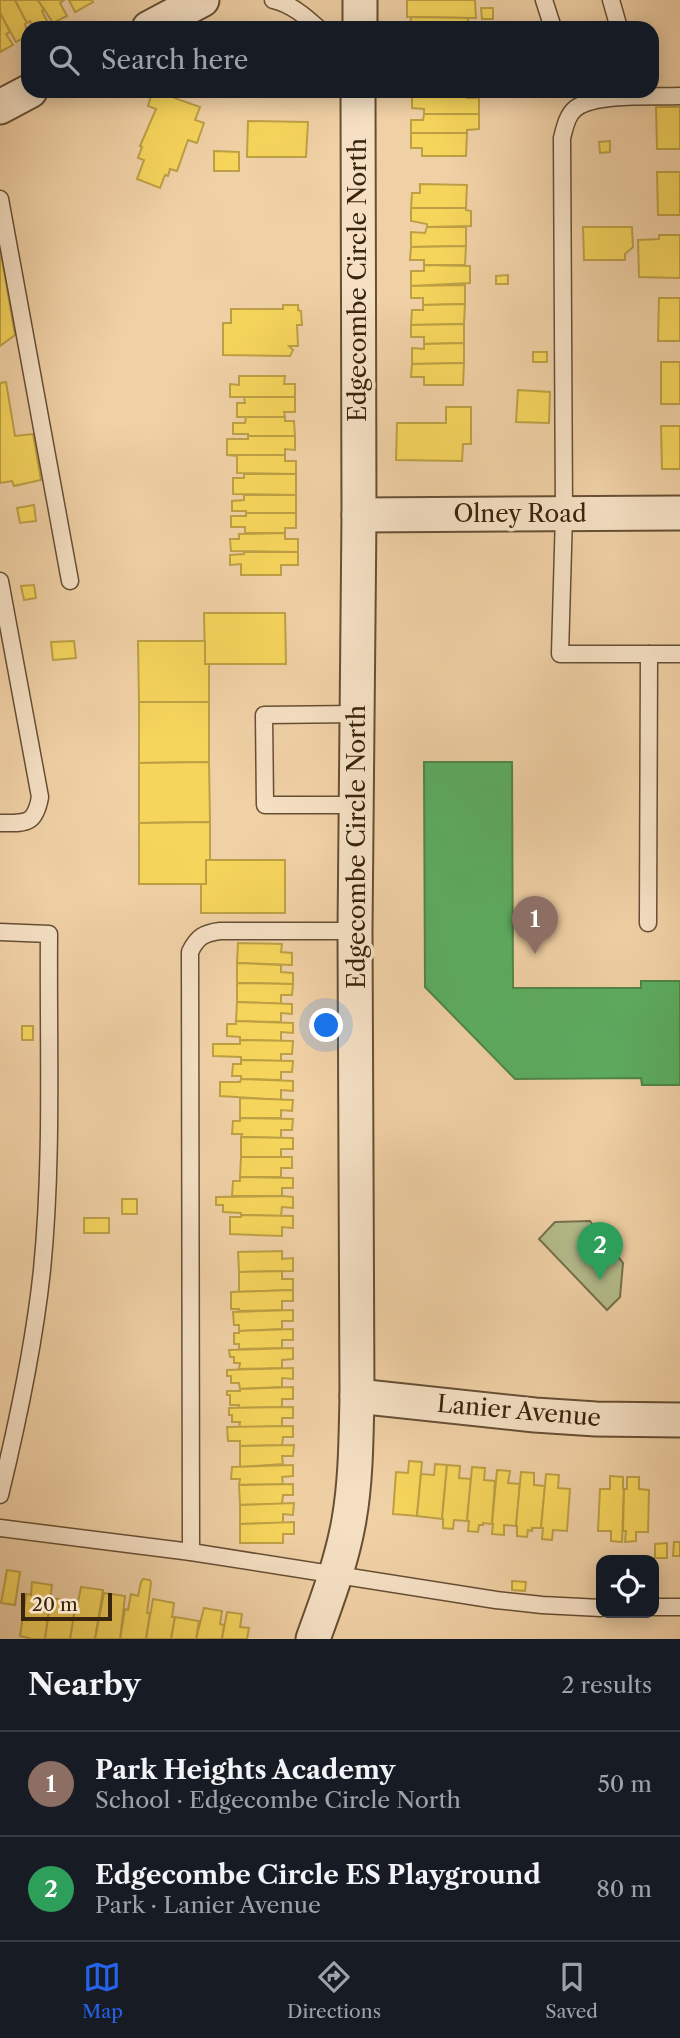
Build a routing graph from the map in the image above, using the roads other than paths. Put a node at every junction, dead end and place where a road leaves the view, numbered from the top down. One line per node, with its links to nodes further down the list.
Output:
1 (202, 0): 6 (street)
2 (273, 0): 7 (lane)
3 (360, 0): 8 (street)
4 (544, 0): 9 (lane)
5 (611, 0): 10 (lane)
6 (162, 21)
7 (310, 21)
8 (360, 21)
9 (550, 21)
10 (617, 21)
11 (659, 95): 13 (lane)
12 (21, 96): 17 (street)
13 (680, 96)
14 (356, 98): 22 (street, Edgecombe Circle North)
15 (574, 98): 18 (lane)
16 (613, 98): 18 (lane)
17 (0, 107)
18 (577, 108): 21 (lane)
19 (0, 199): 24 (lane)
20 (680, 513): 21 (street, Olney Road)
21 (564, 514): 22 (street, Olney Road); 25 (lane)
22 (359, 515): 27 (street, Edgecombe Circle North)
23 (0, 580): 29 (lane)
24 (70, 581)
25 (649, 654): 26 (lane); 30 (lane)
26 (680, 654)
27 (358, 714): 28 (street, Edgecombe Circle North); 28 (lane)
28 (357, 805): 31 (street, Edgecombe Circle North)
29 (0, 823)
30 (648, 923)
31 (355, 931): 33 (street, Edgecombe Circle North); 37 (lane)
32 (0, 932): 35 (lane)
33 (357, 1396): 34 (street, Lanier Avenue); 38 (street, Edgecombe Circle North)
34 (680, 1420)
35 (0, 1495)
36 (0, 1528): 37 (lane)
37 (191, 1552): 38 (lane)
38 (336, 1574): 41 (lane); 42 (street, Edgecombe Circle North)
39 (659, 1607): 40 (lane)
40 (680, 1607)
41 (596, 1608)
42 (313, 1639)

